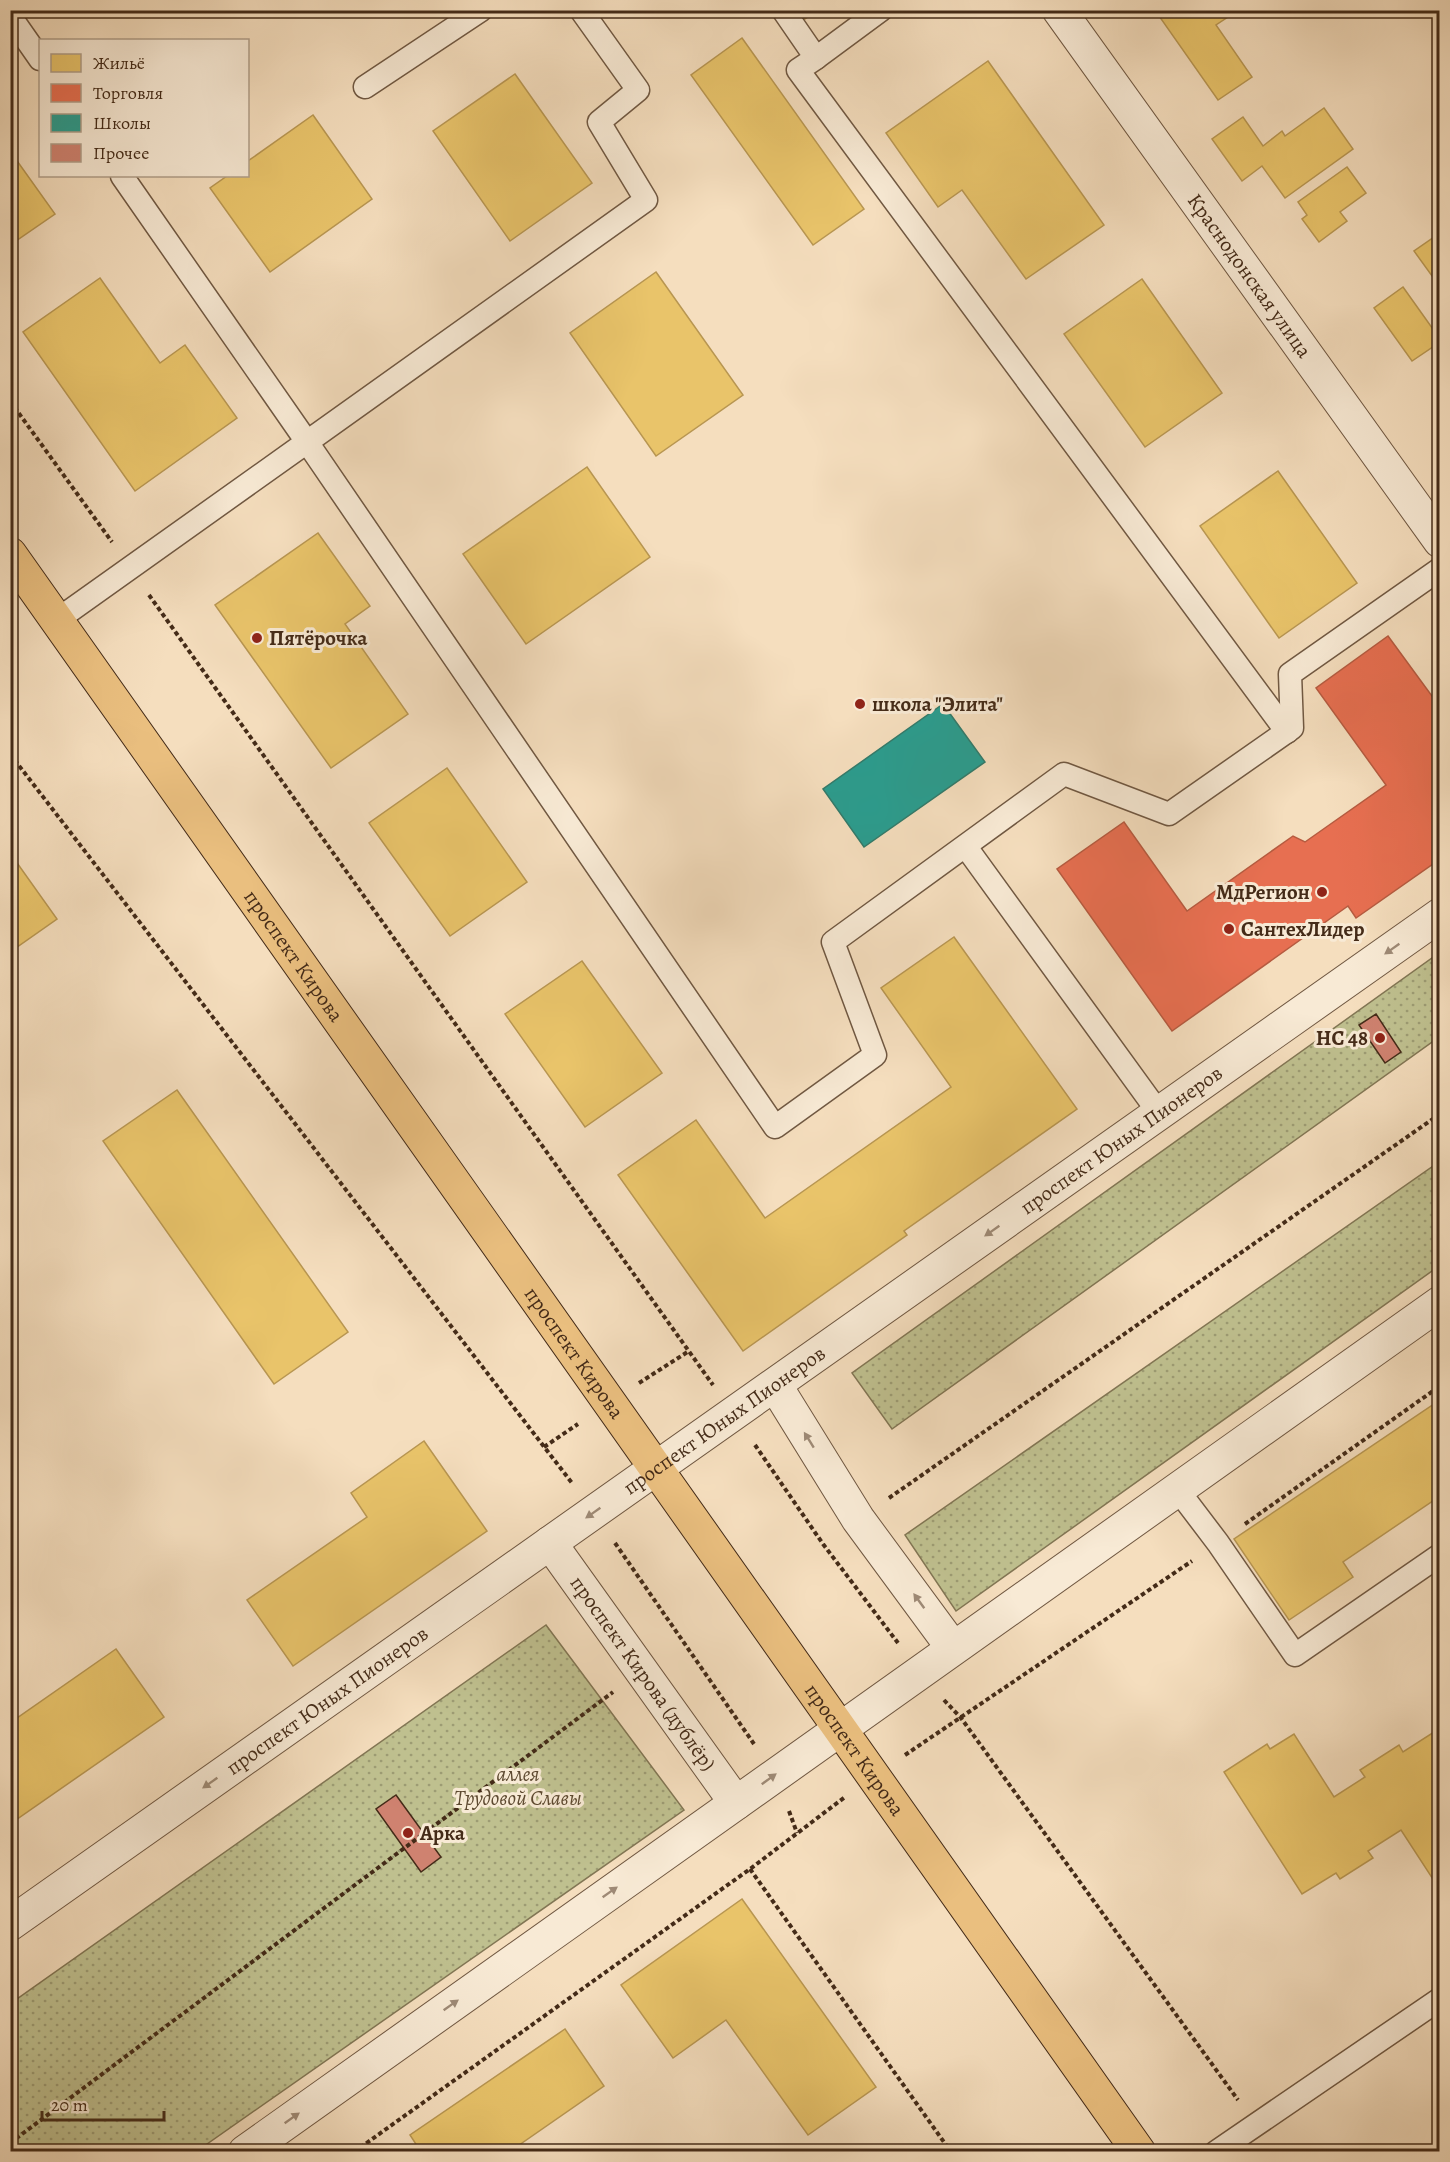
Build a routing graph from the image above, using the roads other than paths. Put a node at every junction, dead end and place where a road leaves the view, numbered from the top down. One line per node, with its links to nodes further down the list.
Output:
1 (481, 10): 9 (lane)
2 (581, 10): 11 (lane)
3 (783, 10): 8 (lane)
4 (881, 10): 8 (lane)
5 (1059, 10): 12 (street, Краснодонская улица)
6 (15, 17): 7 (lane)
7 (39, 57)
8 (816, 58): 16 (lane)
9 (365, 87)
10 (123, 177): 11 (lane)
11 (307, 442): 15 (lane); 17 (lane)
12 (1440, 541)
13 (10, 554): 15 (main road, проспект Кирова)
14 (1440, 569): 16 (lane)
15 (57, 620): 22 (main road, проспект Кирова)
16 (1287, 732): 17 (lane)
17 (966, 848): 19 (lane)
18 (1440, 915): 19 (street, проспект Юных Пионеров, one-way to 19)
19 (1159, 1113): 21 (street, проспект Юных Пионеров, one-way to 21)
20 (1440, 1303): 23 (street)
21 (775, 1385): 22 (street, проспект Юных Пионеров); 26 (street, one-way to 21)
22 (657, 1468): 24 (street, проспект Юных Пионеров, one-way to 24); 27 (main road, проспект Кирова)
23 (1177, 1489): 25 (lane); 26 (street)
24 (550, 1543): 28 (street, проспект Кирова (дублёр)); 29 (street, проспект Юных Пионеров, one-way to 29)
25 (1440, 1555)
26 (953, 1648): 27 (street)
27 (840, 1728): 28 (street, one-way to 27); 32 (main road, проспект Кирова)
28 (736, 1803): 31 (street, one-way to 28)
29 (10, 1924)
30 (1440, 1999): 33 (lane)
31 (245, 2151)
32 (1139, 2151)
33 (1216, 2151)

